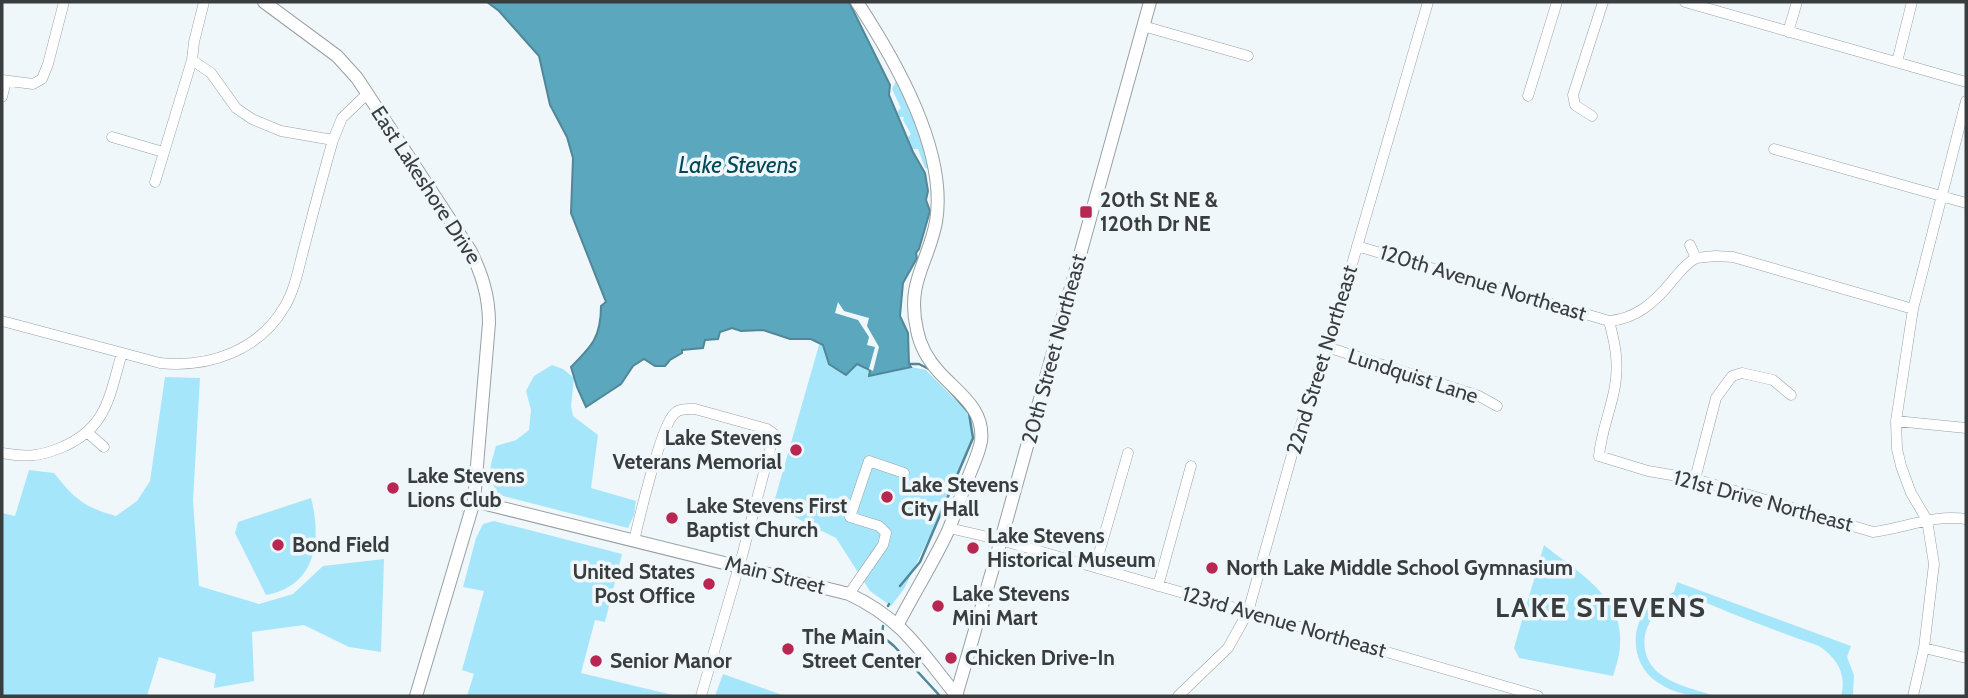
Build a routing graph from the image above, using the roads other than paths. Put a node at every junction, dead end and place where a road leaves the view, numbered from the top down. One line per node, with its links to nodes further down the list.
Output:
1 (64, 2): 17 (street)
2 (204, 2): 15 (street)
3 (264, 2): 19 (main road, East Lakeshore Drive)
4 (857, 2): 53 (main road)
5 (1150, 2): 12 (main road, 20th Street Northeast)
6 (1428, 2): 32 (street, 22nd Street Northeast)
7 (1557, 2): 20 (street)
8 (1603, 2): 23 (street)
9 (1685, 2): 13 (street)
10 (1797, 2): 13 (street)
11 (1912, 2): 16 (street)
12 (1143, 26): 14 (street); 54 (main road, 20th Street Northeast)
13 (1788, 32): 16 (street)
14 (1248, 56)
15 (192, 60): 25 (street); 27 (street)
16 (1897, 62): 18 (street)
17 (4, 80): 21 (street)
18 (1966, 82)
19 (367, 94): 25 (street); 50 (main road, East Lakeshore Drive)
20 (1528, 96)
21 (2, 97)
22 (1966, 101): 29 (street)
23 (1592, 116)
24 (112, 137): 27 (street)
25 (333, 140): 38 (street)
26 (1774, 149): 29 (street)
27 (163, 152): 28 (street)
28 (155, 183)
29 (1943, 196): 30 (street); 34 (street)
30 (1966, 203)
31 (1690, 245): 33 (street)
32 (1357, 246): 36 (street, 120th Avenue Northeast); 37 (street, 22nd Street Northeast)
33 (1696, 258): 34 (street); 36 (street)
34 (1913, 309): 41 (street)
35 (2, 321): 38 (street)
36 (1609, 321): 49 (street, 121st Drive Northeast)
37 (1327, 348): 40 (street, Lundquist Lane); 60 (street, 22nd Street Northeast)
38 (121, 353): 43 (street)
39 (1791, 395): 49 (street)
40 (1497, 406)
41 (1896, 421): 42 (street); 52 (street)
42 (1966, 428)
43 (88, 433): 44 (street); 45 (street)
44 (104, 447)
45 (2, 453)
46 (1128, 453): 57 (street)
47 (1191, 466): 58 (street)
48 (904, 473): 59 (street)
49 (1695, 480): 52 (street, 121st Drive Northeast)
50 (474, 500): 55 (main road, Main Street); 64 (main road, East Lakeshore Drive)
51 (1966, 519): 52 (street, 121st Drive Northeast)
52 (1927, 520): 62 (street)
53 (949, 528): 54 (street, 123rd Avenue Northeast); 61 (main road)
54 (1002, 540): 57 (street, 123rd Avenue Northeast); 66 (main road, 20th Street Northeast)
55 (634, 541): 56 (main road, Main Street); 56 (street)
56 (739, 565): 59 (main road, Main Street); 65 (street)
57 (1095, 567): 58 (street, 123rd Avenue Northeast)
58 (1158, 586): 60 (street, 123rd Avenue Northeast)
59 (849, 594): 61 (main road, Main Street)
60 (1248, 612): 67 (street, 22nd Street Northeast); 68 (street, 123rd Avenue Northeast)
61 (898, 624): 66 (main road, Main Street)
62 (1924, 648): 63 (street); 69 (street)
63 (1966, 658)
64 (416, 696)
65 (701, 696)
66 (956, 696)
67 (1178, 696)
68 (1538, 696)
69 (1913, 696)

